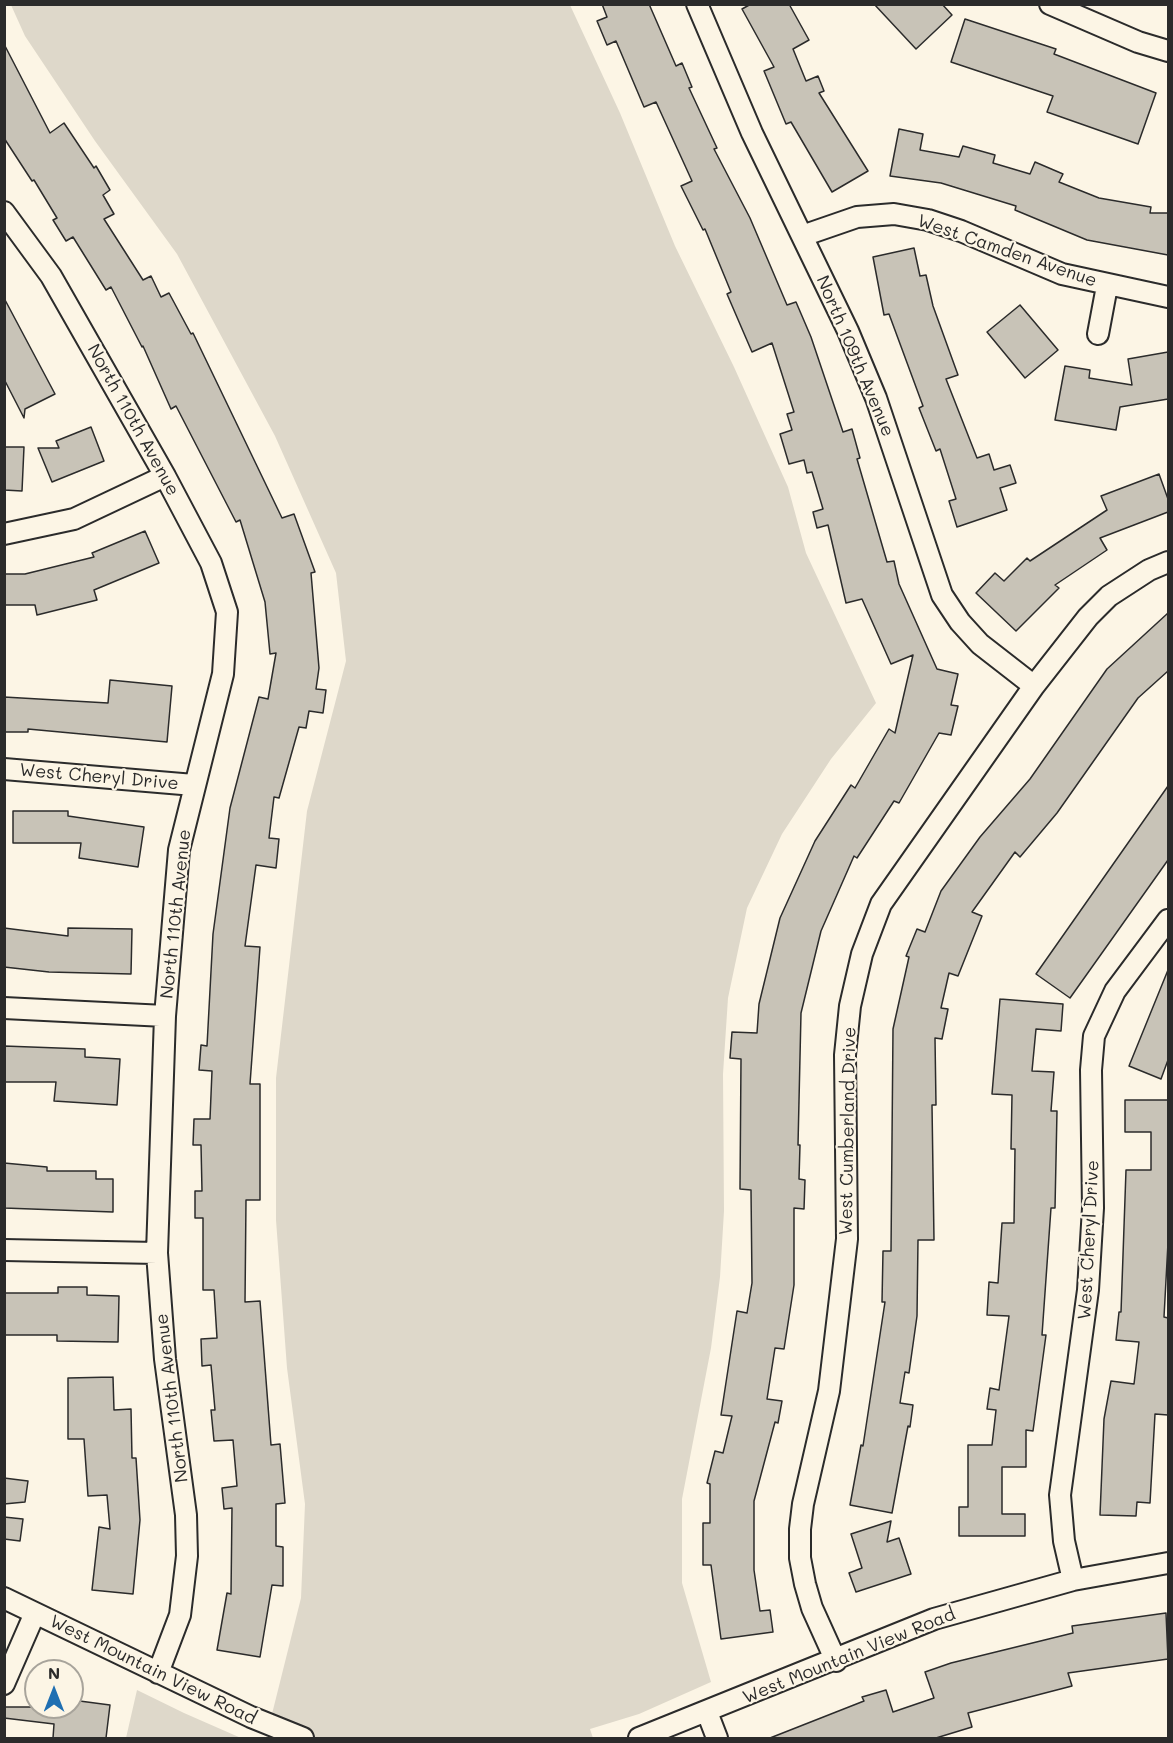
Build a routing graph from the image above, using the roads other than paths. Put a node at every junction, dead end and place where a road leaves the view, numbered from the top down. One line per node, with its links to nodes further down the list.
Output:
1 (697, 4): 5 (street, North 109th Avenue)
2 (1050, 4): 3 (street)
3 (1168, 51)
4 (4, 212): 9 (street, North 110th Avenue)
5 (802, 236): 6 (street, West Camden Avenue); 12 (street, North 109th Avenue)
6 (1107, 286): 7 (street, West Camden Avenue); 8 (street, West Camden Avenue)
7 (1168, 297)
8 (1098, 334)
9 (165, 476): 10 (street); 14 (street, North 110th Avenue)
10 (4, 534)
11 (1168, 562): 12 (street, West Cumberland Drive)
12 (1034, 686): 24 (street, West Cumberland Drive)
13 (4, 769): 14 (street, West Cheryl Drive)
14 (194, 785): 17 (street, North 110th Avenue)
15 (1168, 920): 21 (street, West Cheryl Drive)
16 (4, 1008): 17 (street)
17 (165, 1016): 19 (street, North 110th Avenue)
18 (4, 1250): 19 (street)
19 (157, 1253): 25 (street, North 110th Avenue)
20 (1168, 1563): 21 (street, West Mountain View Road)
21 (1073, 1580): 24 (street, West Mountain View Road)
22 (4, 1598): 23 (street, West Mountain View Road)
23 (35, 1613): 25 (street, West Mountain View Road); 26 (street)
24 (836, 1661): 27 (street, West Mountain View Road)
25 (158, 1673): 28 (street, West Mountain View Road)
26 (4, 1684)
27 (707, 1712): 29 (street, West Mountain View Road); 30 (street)
28 (303, 1738)
29 (639, 1738)
30 (717, 1738)

